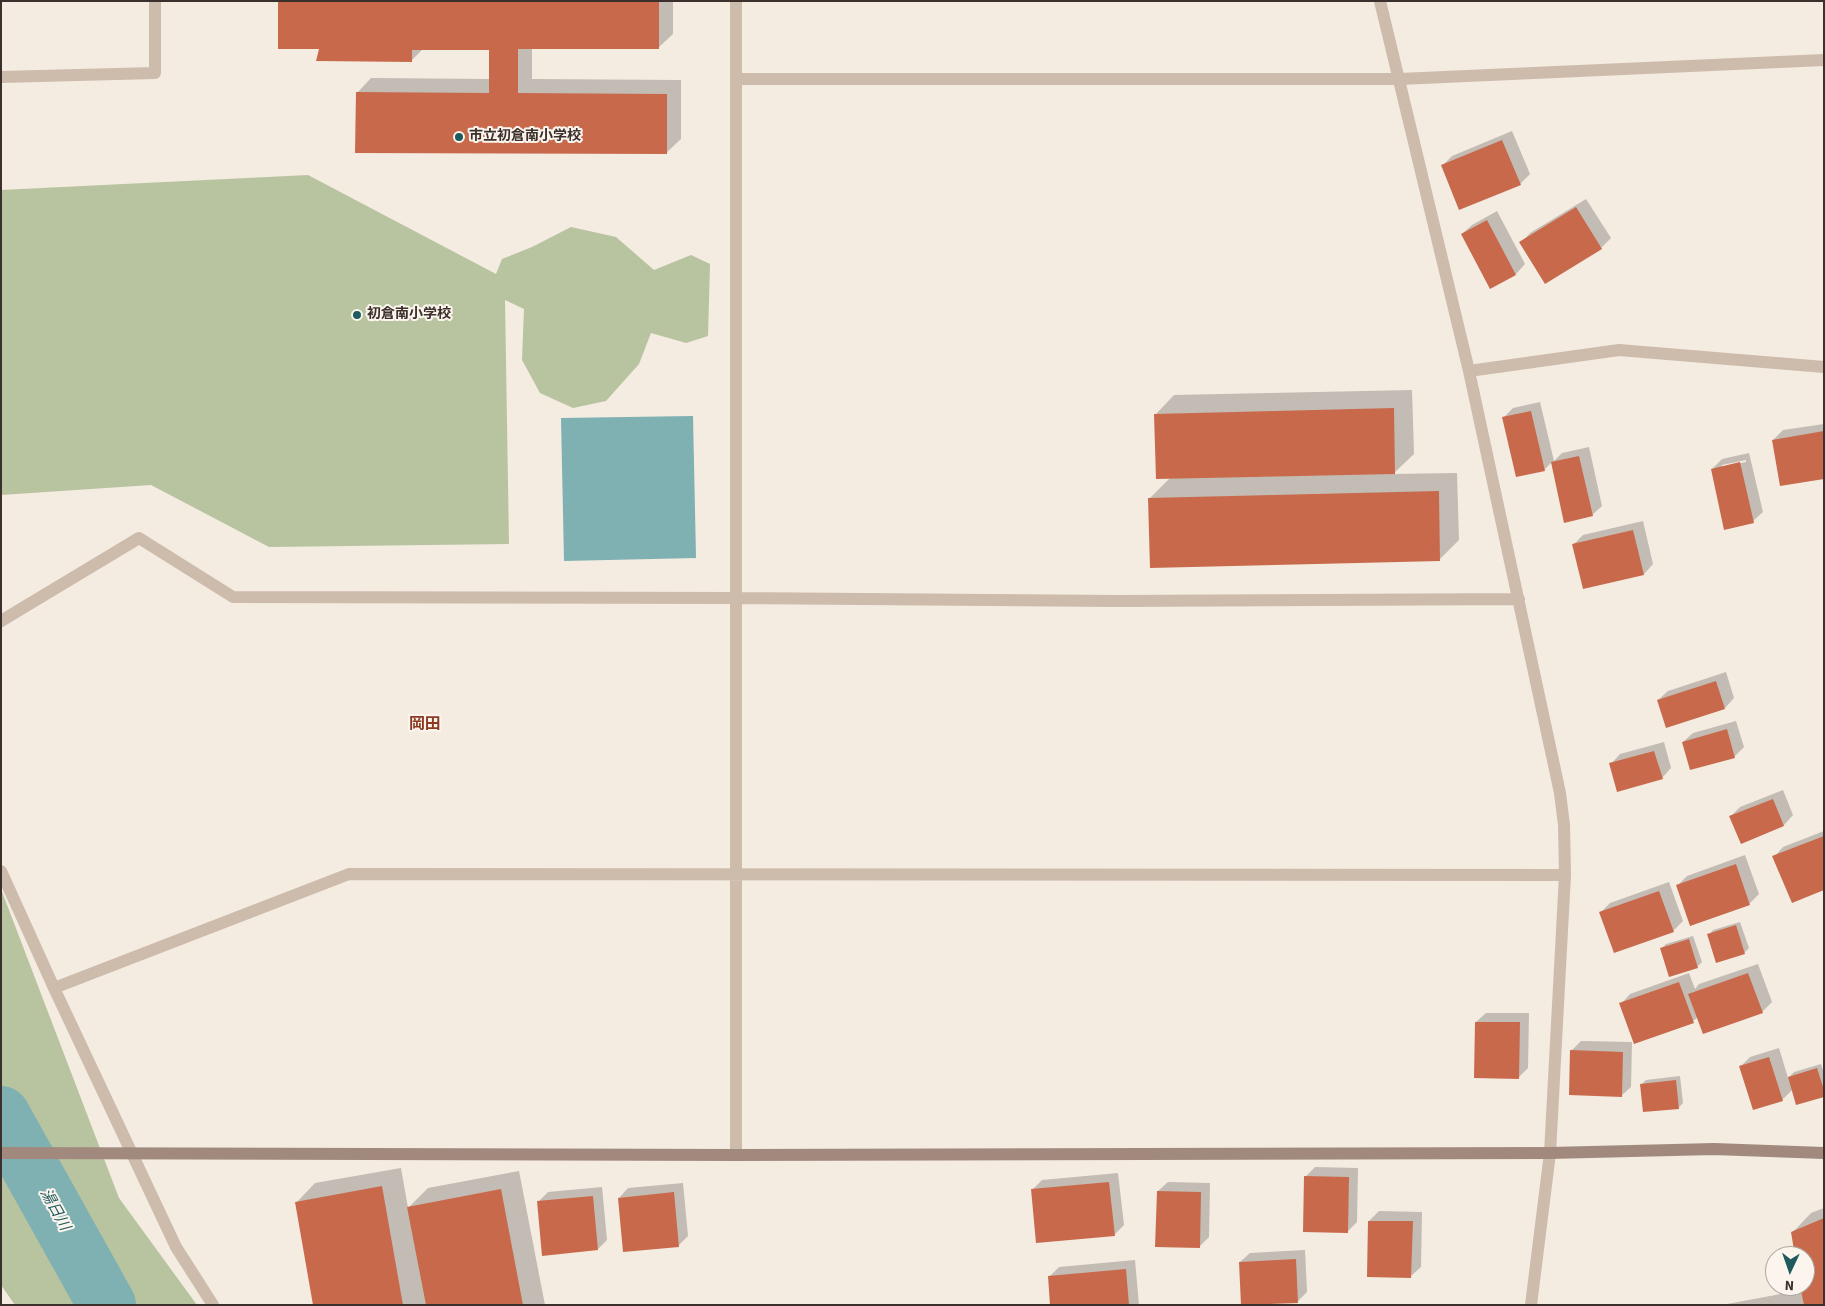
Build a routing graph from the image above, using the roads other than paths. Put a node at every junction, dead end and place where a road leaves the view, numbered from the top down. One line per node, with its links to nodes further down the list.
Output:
1 (155, 1): 5 (street)
2 (736, 1): 6 (street)
3 (1380, 1): 7 (street)
4 (1824, 60): 7 (street)
5 (1, 77)
6 (736, 79): 7 (street); 10 (street)
7 (1400, 79): 9 (street)
8 (1824, 367): 9 (street)
9 (1470, 371): 11 (street)
10 (735, 598): 11 (street); 12 (street); 14 (street)
11 (1518, 599): 15 (street)
12 (1, 621)
13 (1, 871): 16 (street)
14 (736, 875): 15 (street); 16 (street); 21 (street)
15 (1565, 875): 18 (street)
16 (54, 988): 20 (street)
17 (1, 1153): 20 (street)
18 (1550, 1153): 19 (street); 21 (street); 23 (street)
19 (1824, 1153)
20 (133, 1155): 21 (street); 22 (street)
21 (736, 1155)
22 (213, 1305)
23 (1531, 1305)

